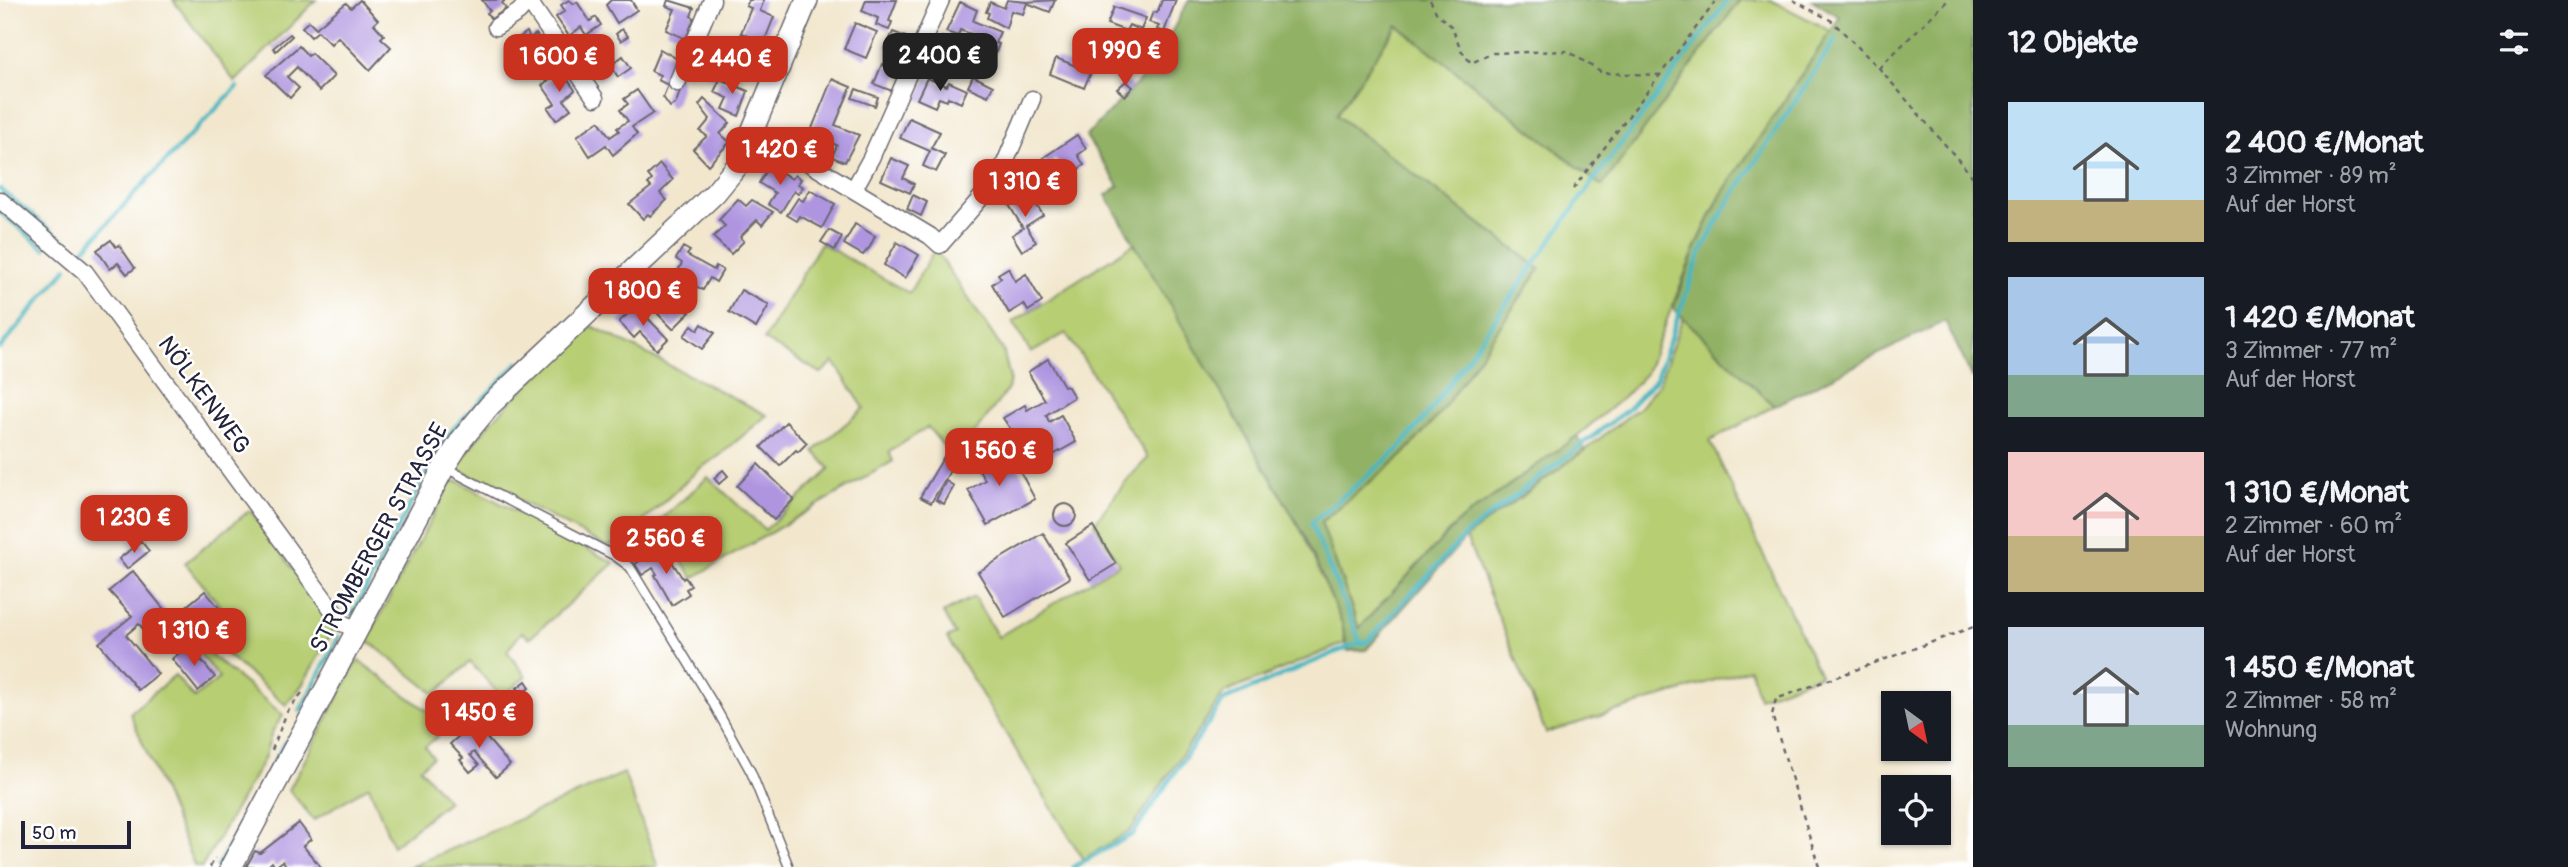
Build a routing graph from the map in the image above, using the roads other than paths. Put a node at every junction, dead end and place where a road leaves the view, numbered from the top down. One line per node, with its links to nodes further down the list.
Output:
1 (528, 0): 5 (street); 7 (street)
2 (712, 0): 6 (street)
3 (807, 0): 9 (main road, STROMBERGER STRASSE)
4 (941, 0): 10 (street)
5 (496, 27)
6 (677, 83)
7 (595, 98)
8 (1032, 99): 10 (street)
9 (754, 130): 10 (street); 12 (main road, STROMBERGER STRASSE)
10 (854, 189)
11 (0, 200): 13 (street, NÖLKENWEG)
12 (444, 467): 13 (main road, STROMBERGER STRASSE); 15 (lane)
13 (357, 630): 14 (main road, STROMBERGER STRASSE)
14 (231, 867)
15 (789, 867)

